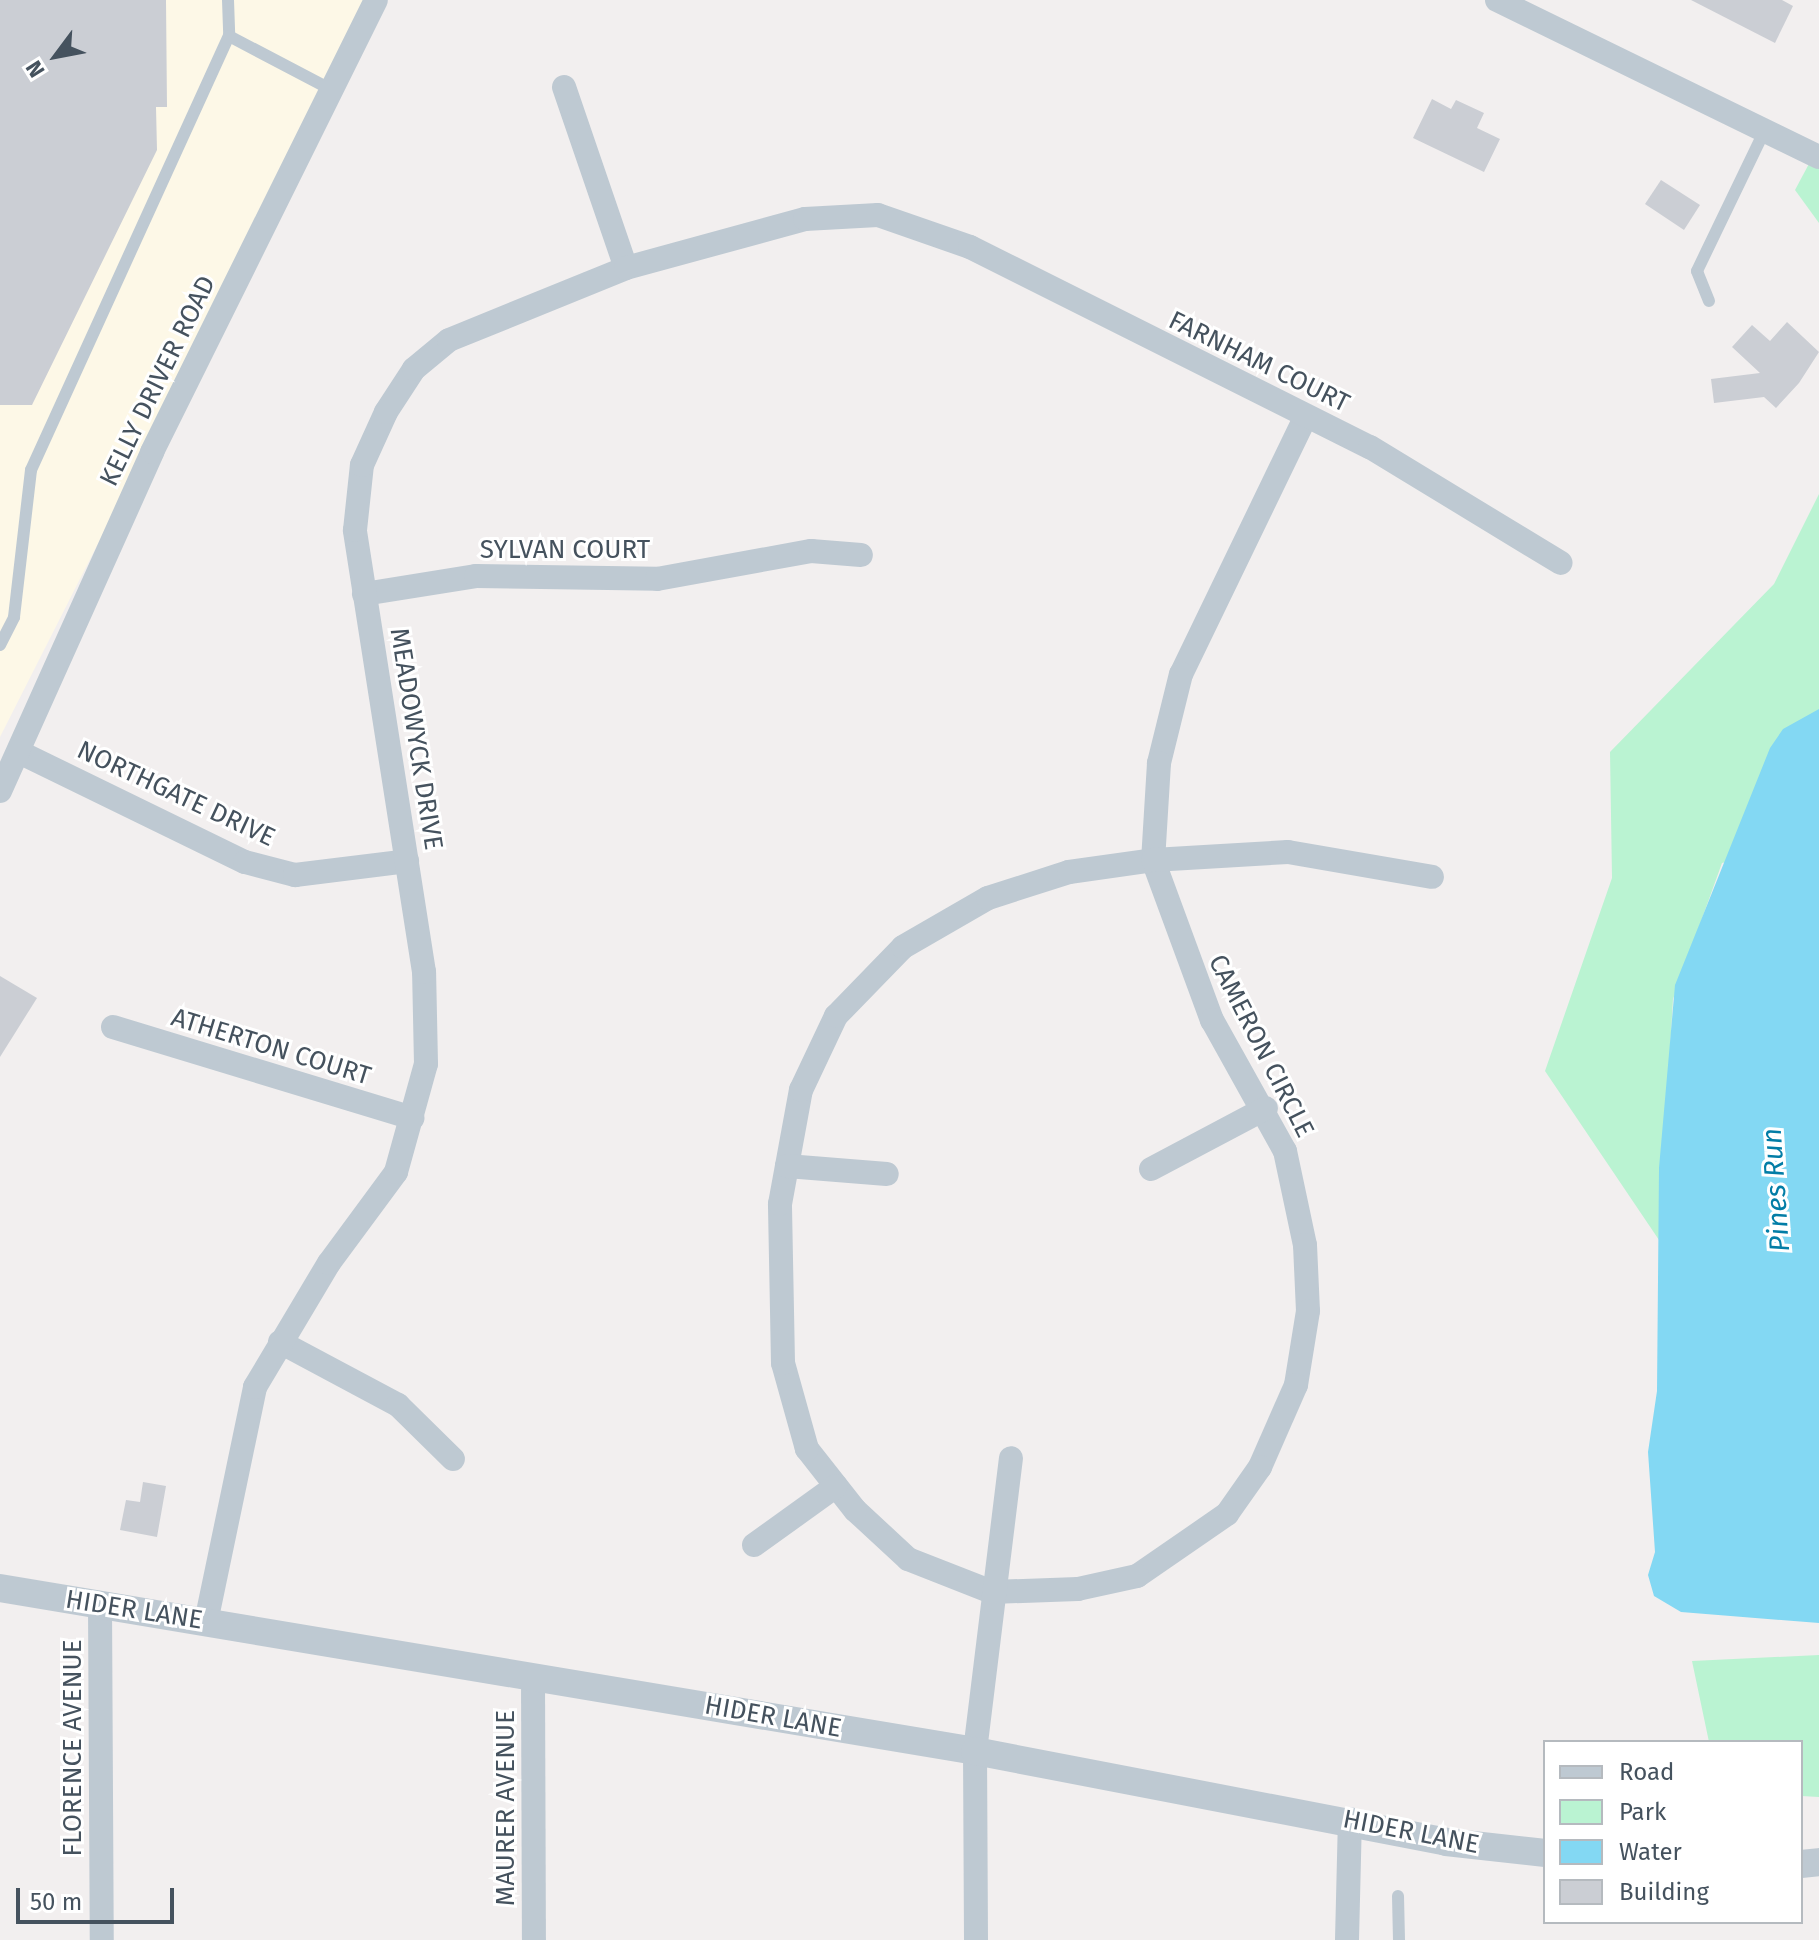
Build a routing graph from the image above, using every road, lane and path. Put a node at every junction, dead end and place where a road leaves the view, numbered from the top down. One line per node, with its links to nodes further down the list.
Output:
1 (228, 0): 4 (lane)
2 (376, 0): 6 (street, KELLY DRIVER ROAD)
3 (1497, 0): 7 (street)
4 (229, 36): 6 (lane); 16 (lane)
5 (564, 87): 10 (street)
6 (332, 90): 17 (street, KELLY DRIVER ROAD)
7 (1765, 130): 8 (street); 11 (lane)
8 (1819, 157)
9 (922, 229): 10 (street, MEADOWYCK DRIVE); 12 (street, FARNHAM COURT)
10 (626, 268): 15 (street, MEADOWYCK DRIVE)
11 (1709, 301)
12 (1304, 420): 14 (street, FARNHAM COURT); 19 (street, CAMERON CIRCLE)
13 (861, 555): 15 (street, SYLVAN COURT)
14 (1561, 563)
15 (364, 594): 20 (street, MEADOWYCK DRIVE)
16 (0, 645)
17 (19, 752): 18 (street, KELLY DRIVER ROAD); 20 (street, NORTHGATE DRIVE)
18 (0, 791)
19 (1153, 860): 21 (street); 23 (street, CAMERON CIRCLE); 25 (street, CAMERON CIRCLE)
20 (407, 861): 24 (street, MEADOWYCK DRIVE)
21 (1432, 877)
22 (113, 1027): 24 (street, ATHERTON COURT)
23 (1266, 1108): 26 (street); 34 (street, CAMERON CIRCLE)
24 (413, 1118): 28 (street, MEADOWYCK DRIVE)
25 (787, 1166): 27 (street); 31 (street, CAMERON CIRCLE)
26 (1151, 1169)
27 (887, 1174)
28 (280, 1342): 30 (street); 36 (street, MEADOWYCK DRIVE)
29 (1011, 1458): 34 (street)
30 (453, 1459)
31 (836, 1486): 32 (street); 34 (street, CAMERON CIRCLE)
32 (754, 1545)
33 (0, 1588): 35 (street, HIDER LANE)
34 (992, 1592): 38 (street)
35 (100, 1604): 36 (street, HIDER LANE); 42 (street, FLORENCE AVENUE)
36 (206, 1622): 37 (street, HIDER LANE)
37 (533, 1676): 38 (street, HIDER LANE); 43 (street, MAURER AVENUE)
38 (975, 1751): 39 (street, HIDER LANE); 44 (street)
39 (1350, 1819): 40 (street, HIDER LANE); 45 (street)
40 (1543, 1853)
41 (1398, 1896): 46 (lane)
42 (102, 1940)
43 (534, 1940)
44 (976, 1940)
45 (1347, 1940)
46 (1399, 1940)

